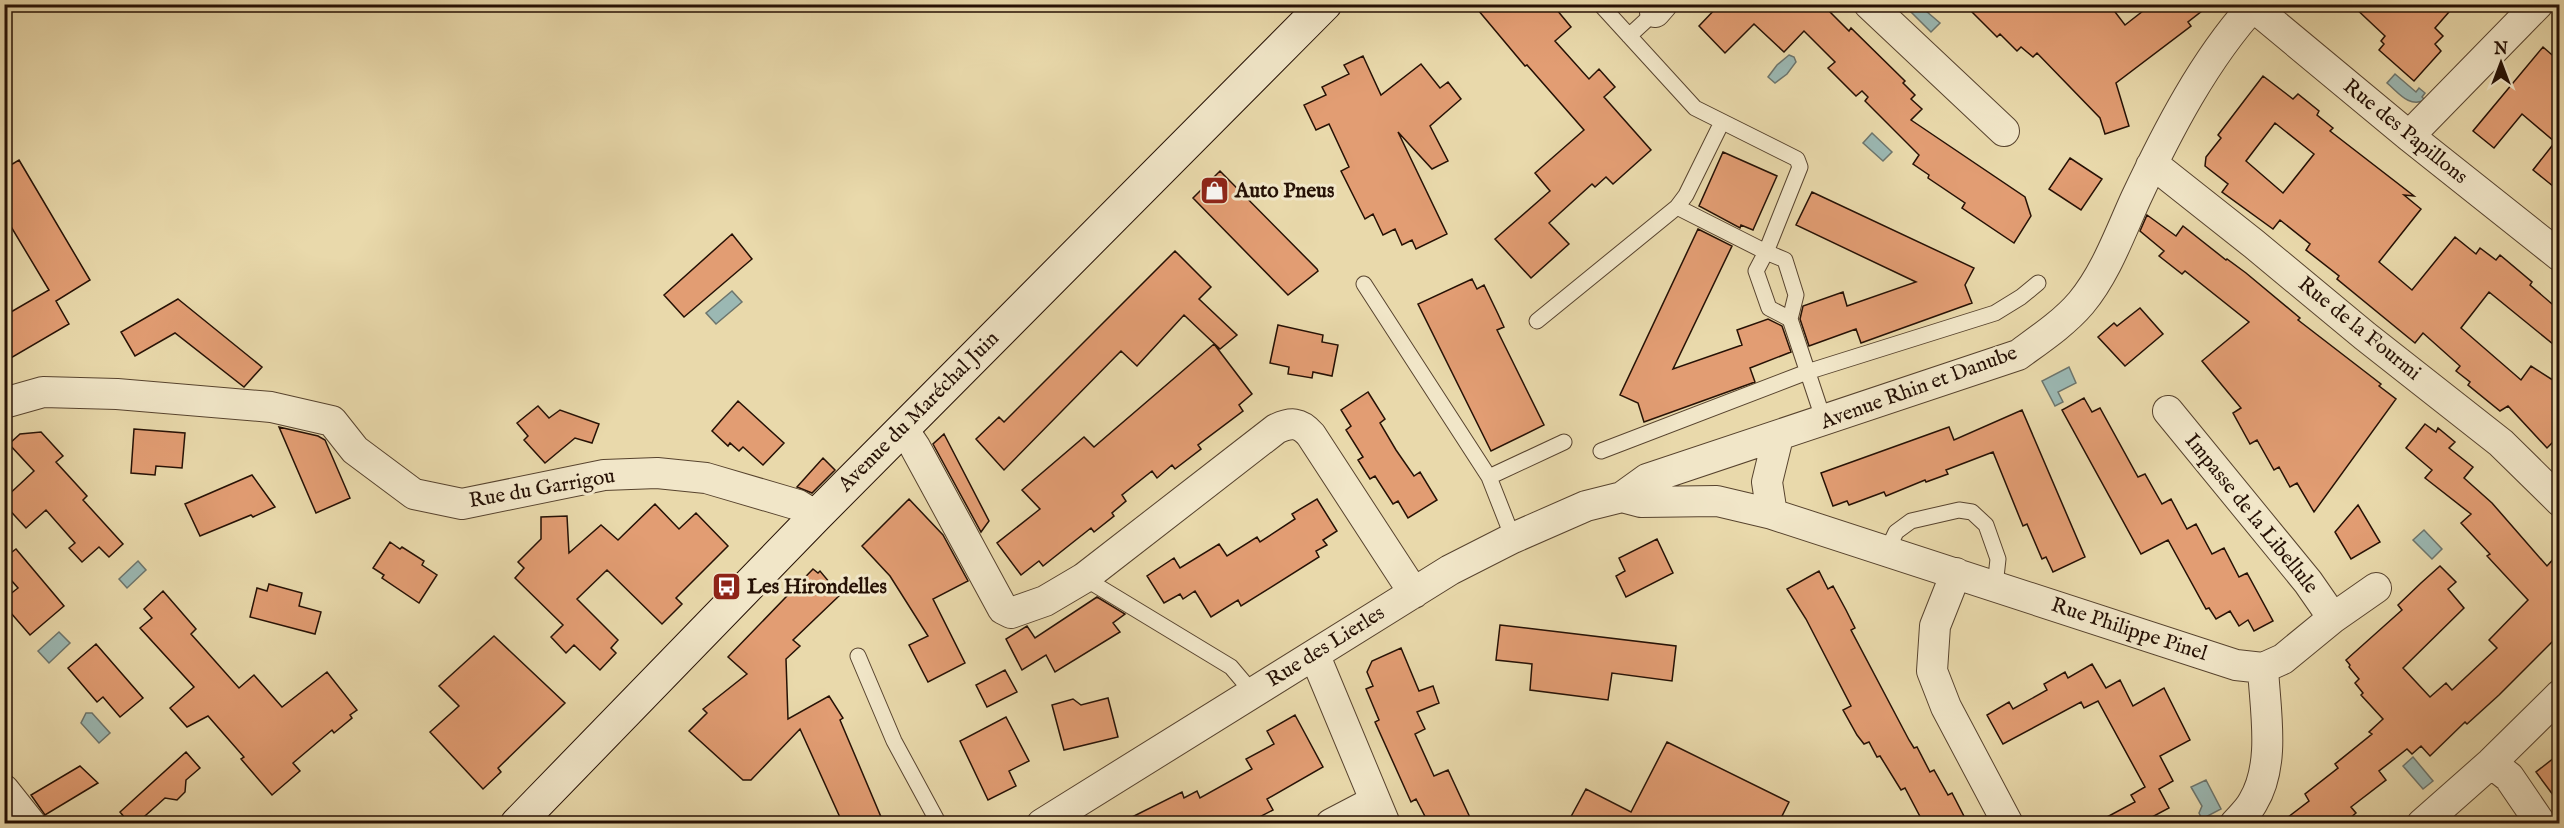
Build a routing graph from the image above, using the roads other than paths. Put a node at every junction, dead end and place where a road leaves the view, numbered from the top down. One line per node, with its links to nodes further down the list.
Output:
1 (1325, 4): 23 (main road, Avenue du Maréchal Juin)
2 (1600, 4): 7 (lane)
3 (1869, 4): 9 (street)
4 (2538, 4): 10 (street)
5 (2253, 5): 10 (street, Rue des Papillons); 11 (street, Avenue Rhin et Danube)
6 (1659, 8): 7 (lane)
7 (1629, 36): 8 (lane)
8 (1722, 122): 12 (lane); 13 (lane)
9 (2004, 131)
10 (2409, 136): 14 (street, Rue des Papillons)
11 (2151, 166): 22 (street, Avenue Rhin et Danube); 29 (street, Rue de la Fourmi)
12 (1677, 207): 13 (lane); 18 (lane)
13 (1766, 252): 17 (lane); 17 (lane)
14 (2559, 256)
15 (2038, 283): 19 (lane)
16 (1364, 284): 27 (lane)
17 (1790, 319): 19 (lane)
18 (1537, 321)
19 (1807, 372): 22 (lane); 26 (lane)
20 (4, 403): 31 (street, Rue du Garrigou)
21 (2168, 411): 39 (street, Impasse de la Libellule)
22 (1824, 422): 24 (street, Avenue Rhin et Danube)
23 (903, 429): 31 (main road, Avenue du Maréchal Juin); 35 (street)
24 (1778, 437): 28 (street, Avenue Rhin et Danube); 30 (street)
25 (1564, 442): 27 (lane)
26 (1601, 451)
27 (1489, 477): 32 (lane)
28 (1622, 497): 30 (street, Rue Philippe Pinel); 32 (street, Rue des Lierles)
29 (2559, 501)
30 (1772, 514): 33 (street, Rue Philippe Pinel)
31 (816, 516): 49 (main road, Avenue du Maréchal Juin)
32 (1513, 538): 38 (street, Rue des Lierles)
33 (1887, 551): 34 (street, Rue Philippe Pinel); 36 (lane)
34 (1956, 573): 36 (street, Rue Philippe Pinel); 53 (street)
35 (1084, 578): 38 (street); 43 (lane)
36 (1995, 586): 42 (street, Rue Philippe Pinel)
37 (2376, 588): 39 (street)
38 (1414, 593): 41 (street, Rue des Lierles)
39 (2333, 618): 42 (street)
40 (858, 656): 50 (lane)
41 (1315, 656): 43 (street, Rue des Lierles); 47 (street)
42 (2263, 668): 54 (street)
43 (1253, 693): 51 (street, Rue des Lierles)
44 (2559, 695): 45 (street)
45 (2492, 763): 55 (street); 56 (street)
46 (4, 790): 48 (street)
47 (1380, 812): 52 (street)
48 (31, 824)
49 (518, 824)
50 (939, 824)
51 (1042, 824)
52 (1330, 824)
53 (2008, 824)
54 (2235, 824)
55 (2422, 824)
56 (2541, 824)

